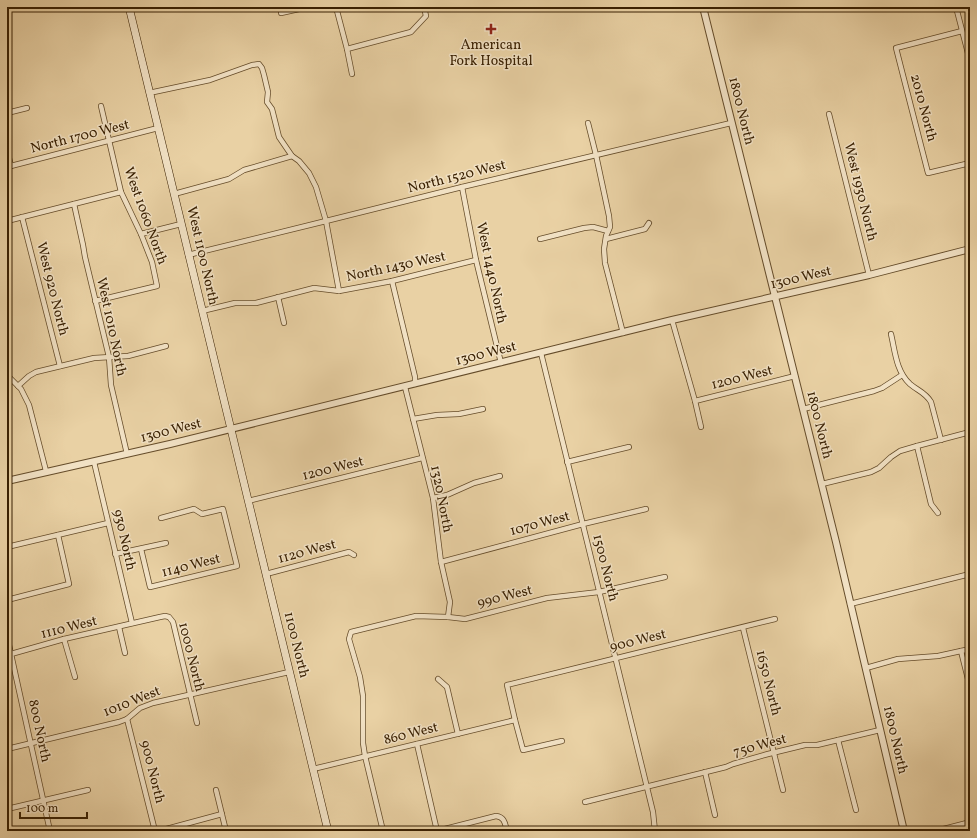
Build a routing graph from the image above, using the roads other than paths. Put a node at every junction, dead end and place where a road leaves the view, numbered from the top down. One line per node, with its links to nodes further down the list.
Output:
1 (129, 7): 12 (main road, West 1100 North)
2 (308, 7): 7 (street)
3 (336, 7): 9 (street)
4 (424, 7): 9 (street)
5 (703, 7): 18 (street, 1800 North)
6 (956, 7): 8 (street)
7 (281, 13)
8 (962, 31): 10 (street); 24 (street, 2010 North)
9 (347, 49): 11 (street)
10 (970, 61)
11 (352, 74)
12 (149, 93): 19 (main road, West 1100 North); 23 (street)
13 (101, 106): 20 (street, West 1060 North)
14 (27, 108): 15 (street)
15 (7, 113)
16 (829, 114): 42 (street, West 1930 North)
17 (588, 123): 22 (street)
18 (731, 123): 22 (street, North 1520 West); 46 (street, 1800 North)
19 (158, 128): 20 (street, North 1700 West); 28 (main road, West 1100 North)
20 (109, 141): 25 (street, North 1700 West); 27 (street, West 1060 North)
21 (7, 150): 25 (street)
22 (596, 155): 26 (street, North 1520 West); 35 (street)
23 (292, 156): 28 (street); 32 (street)
24 (970, 163)
25 (9, 166)
26 (462, 187): 32 (street, North 1520 West); 41 (street, West 1440 North)
27 (121, 192): 29 (street); 36 (street, West 1060 North)
28 (174, 194): 34 (main road, West 1100 North)
29 (74, 204): 30 (street); 47 (street, West 1010 North)
30 (22, 217): 31 (street); 57 (street, West 920 North)
31 (7, 221)
32 (326, 221): 40 (street, North 1520 West); 44 (street)
33 (649, 223): 38 (street)
34 (181, 224): 36 (street); 40 (main road, West 1100 North)
35 (608, 231): 37 (street); 38 (street)
36 (141, 234): 47 (street, West 1060 North)
37 (540, 239)
38 (606, 239): 51 (street)
39 (970, 250): 42 (street, 1300 West)
40 (188, 255): 48 (main road, West 1100 North)
41 (476, 260): 43 (street, North 1430 West); 56 (street, West 1440 North)
42 (869, 275): 46 (street, 1300 West)
43 (392, 281): 44 (street, North 1430 West); 61 (street)
44 (339, 291): 45 (street, North 1430 West)
45 (278, 297): 48 (street, North 1430 West); 50 (street)
46 (774, 297): 49 (street, 1300 West); 60 (street, 1800 North)
47 (95, 301): 55 (street, West 1010 North)
48 (202, 311): 69 (main road, West 1100 North)
49 (672, 320): 51 (street, 1300 West); 64 (street)
50 (284, 323)
51 (623, 333): 54 (street, 1300 West)
52 (891, 334): 59 (street)
53 (166, 346): 55 (street)
54 (540, 353): 56 (street, 1300 West); 77 (street, 1500 North)
55 (109, 357): 57 (street); 74 (street, West 1010 North)
56 (501, 363): 61 (street, 1300 West)
57 (60, 366): 62 (street)
58 (7, 372): 62 (street)
59 (902, 375): 66 (street); 71 (street)
60 (795, 376): 64 (street, 1200 West); 66 (street, 1800 North)
61 (415, 384): 63 (street, 1300 West)
62 (18, 386): 79 (street)
63 (405, 387): 67 (street, 1320 North); 69 (street, 1300 West)
64 (695, 401): 68 (street)
65 (483, 409): 67 (street)
66 (803, 409): 82 (street, 1800 North)
67 (413, 419): 75 (street, 1320 North)
68 (701, 427)
69 (231, 429): 74 (street, 1300 West); 78 (main road, West 1100 North)
70 (970, 432): 71 (street)
71 (941, 440): 72 (street)
72 (917, 446): 82 (street); 86 (street)
73 (629, 447): 77 (street)
74 (127, 454): 76 (street, 1300 West)
75 (422, 458): 83 (street, 1320 North); 84 (street, 1200 West)
76 (94, 462): 79 (street, 1300 West); 88 (street, 930 North)
77 (567, 462): 89 (street, 1500 North)
78 (239, 464): 84 (main road, 1100 North)
79 (46, 471): 81 (street, 1300 West)
80 (500, 476): 83 (street)
81 (7, 481)
82 (822, 484): 102 (street, 1800 North)
83 (433, 498): 96 (street, 1320 North)
84 (248, 501): 97 (main road, 1100 North)
85 (646, 509): 89 (street, 1070 West)
86 (938, 513)
87 (161, 518): 93 (street, 1140 West)
88 (108, 523): 90 (street); 94 (street, 930 North)
89 (583, 524): 96 (street, 1070 West); 100 (street, 1500 North)
90 (58, 535): 92 (street); 101 (street)
91 (166, 543): 93 (street)
92 (7, 547)
93 (141, 549): 94 (street)
94 (115, 554): 106 (street, 930 North)
95 (354, 555): 97 (street, 1120 West)
96 (440, 562): 103 (street, 1320 North)
97 (266, 574): 117 (main road, 1100 North)
98 (970, 574): 102 (street)
99 (665, 577): 100 (street, 990 West)
100 (599, 592): 103 (street, 990 West); 115 (street, 1500 North)
101 (7, 600)
102 (850, 604): 116 (street, 1800 North)
103 (448, 617): 133 (street, 990 West)
104 (775, 619): 108 (street, 900 West)
105 (148, 620): 106 (street, 1110 West); 121 (street, 1000 North)
106 (132, 623): 107 (street, 1110 West)
107 (119, 627): 110 (street, 1110 West); 113 (street)
108 (743, 628): 115 (street, 900 West); 132 (street, 1650 North)
109 (7, 636): 114 (street, 800 North)
110 (64, 640): 114 (street, 1110 West); 118 (street)
111 (970, 649): 112 (street)
112 (962, 651): 116 (street); 120 (street)
113 (125, 653)
114 (11, 654): 129 (street, 800 North)
115 (616, 658): 123 (street, 900 West); 136 (street, 1500 North)
116 (866, 668): 125 (street, 1800 North)
117 (289, 672): 121 (street, 1010 West); 134 (main road, 1100 North)
118 (75, 677)
119 (438, 678): 126 (street)
120 (970, 687)
121 (190, 694): 122 (street, 1010 West); 124 (street, 1000 North)
122 (127, 719): 129 (street, 1010 West); 148 (street, 900 North)
123 (515, 720): 126 (street, 860 West); 128 (street)
124 (197, 723)
125 (880, 730): 127 (street, 750 West); 156 (street, 1800 North)
126 (458, 734): 130 (street, 860 West)
127 (838, 740): 132 (street, 750 West); 143 (street)
128 (562, 741)
129 (31, 743): 131 (street, 1010 West); 140 (street, 800 North)
130 (417, 744): 133 (street, 860 West); 153 (street)
131 (7, 749)
132 (774, 752): 135 (street, 750 West); 139 (street, 1650 North)
133 (365, 756): 134 (street, 860 West); 152 (street)
134 (313, 769): 151 (main road, 1100 North)
135 (706, 772): 136 (street, 750 West); 145 (street)
136 (647, 787): 141 (street, 750 West); 155 (street, 1500 North)
137 (88, 790): 140 (street)
138 (216, 790): 144 (street)
139 (783, 790)
140 (43, 801): 142 (street); 147 (street, 800 North)
141 (585, 802)
142 (7, 809)
143 (856, 810)
144 (222, 814): 149 (street); 150 (street)
145 (715, 815)
146 (970, 823): 157 (street)
147 (50, 831)
148 (155, 831)
149 (158, 831)
150 (226, 831)
151 (328, 831)
152 (383, 831)
153 (437, 831): 154 (street)
154 (506, 831)
155 (655, 831)
156 (904, 831)
157 (939, 831)

